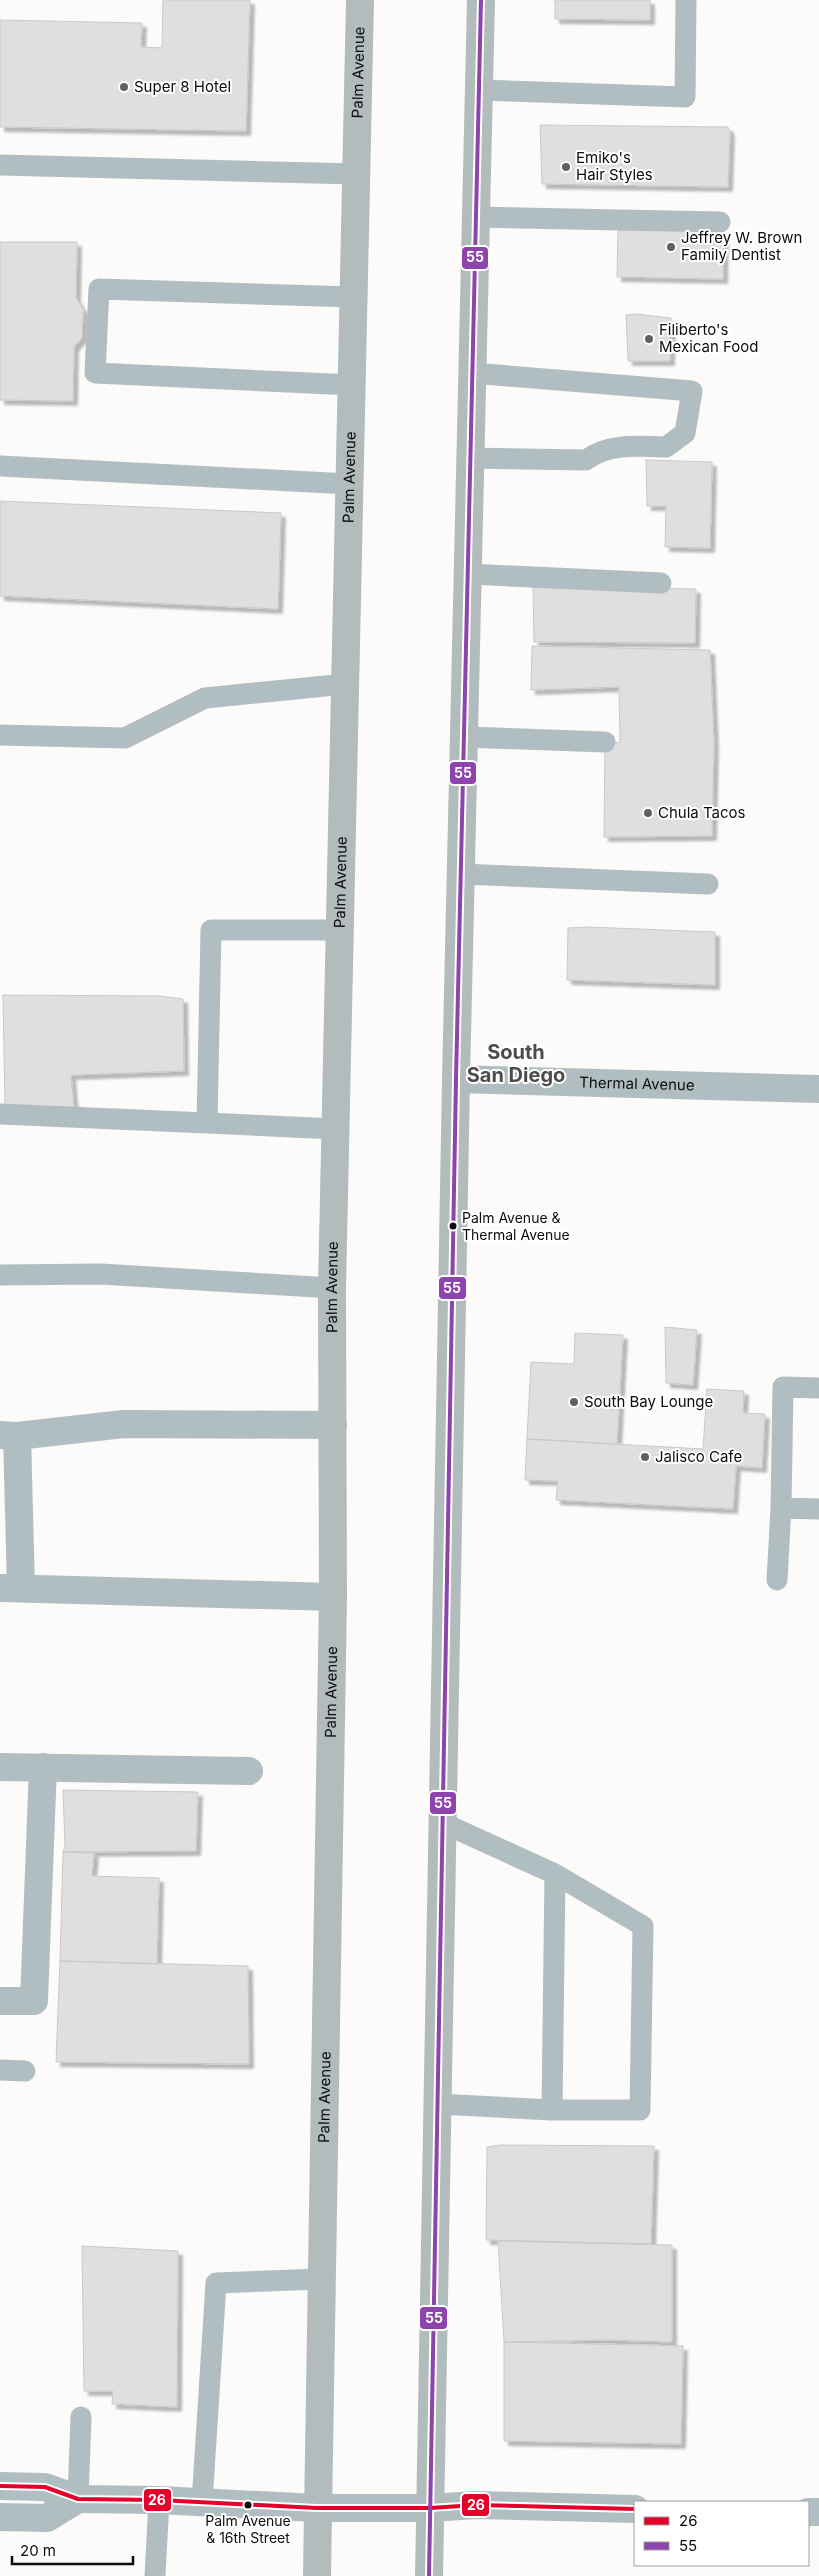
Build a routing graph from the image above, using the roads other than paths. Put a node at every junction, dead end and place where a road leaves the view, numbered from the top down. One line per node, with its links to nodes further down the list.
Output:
1 (360, 0): 6 (highway, Palm Avenue)
2 (481, 0): 4 (highway)
3 (686, 0): 4 (lane)
4 (479, 90): 7 (highway)
5 (0, 165): 6 (lane)
6 (356, 174): 9 (highway, Palm Avenue)
7 (476, 218): 8 (lane); 10 (highway)
8 (720, 222)
9 (353, 297): 11 (highway, Palm Avenue); 11 (lane)
10 (472, 373): 12 (highway); 12 (lane)
11 (353, 385): 14 (highway, Palm Avenue)
12 (471, 458): 15 (highway)
13 (0, 466): 14 (lane)
14 (349, 484): 17 (highway, Palm Avenue)
15 (468, 574): 16 (lane); 19 (highway)
16 (661, 583)
17 (345, 684): 18 (lane); 23 (highway, Palm Avenue)
18 (0, 735)
19 (464, 737): 20 (lane); 21 (highway)
20 (605, 742)
21 (461, 874): 22 (lane); 24 (highway)
22 (708, 884)
23 (339, 930): 27 (lane); 28 (highway, Palm Avenue)
24 (456, 1079): 25 (street, Thermal Avenue); 42 (highway)
25 (819, 1089)
26 (0, 1114): 27 (lane)
27 (207, 1123): 28 (lane)
28 (335, 1129): 30 (highway, Palm Avenue)
29 (0, 1275): 30 (lane)
30 (332, 1288): 32 (highway, Palm Avenue)
31 (819, 1388): 34 (lane)
32 (333, 1425): 33 (street); 38 (highway, Palm Avenue)
33 (8, 1436): 37 (street)
34 (781, 1508): 35 (lane); 36 (lane)
35 (819, 1508)
36 (777, 1580)
37 (10, 1588): 38 (street)
38 (333, 1597): 49 (highway, Palm Avenue)
39 (0, 1767): 40 (street)
40 (43, 1767): 41 (street); 44 (street)
41 (249, 1771)
42 (443, 1823): 43 (lane); 47 (highway)
43 (555, 1874): 48 (lane); 48 (lane)
44 (0, 2001)
45 (0, 2070): 46 (lane)
46 (24, 2071)
47 (438, 2104): 48 (lane); 56 (highway)
48 (552, 2110)
49 (321, 2279): 54 (lane); 55 (highway, Palm Avenue)
50 (81, 2417): 52 (lane)
51 (0, 2486): 52 (street)
52 (78, 2500): 53 (street); 58 (street)
53 (159, 2500): 54 (street); 59 (lane)
54 (202, 2503): 55 (street)
55 (317, 2508): 56 (street); 60 (highway, Palm Avenue)
56 (430, 2508): 57 (street); 61 (highway)
57 (634, 2508)
58 (0, 2518)
59 (155, 2576)
60 (317, 2576)
61 (429, 2576)

